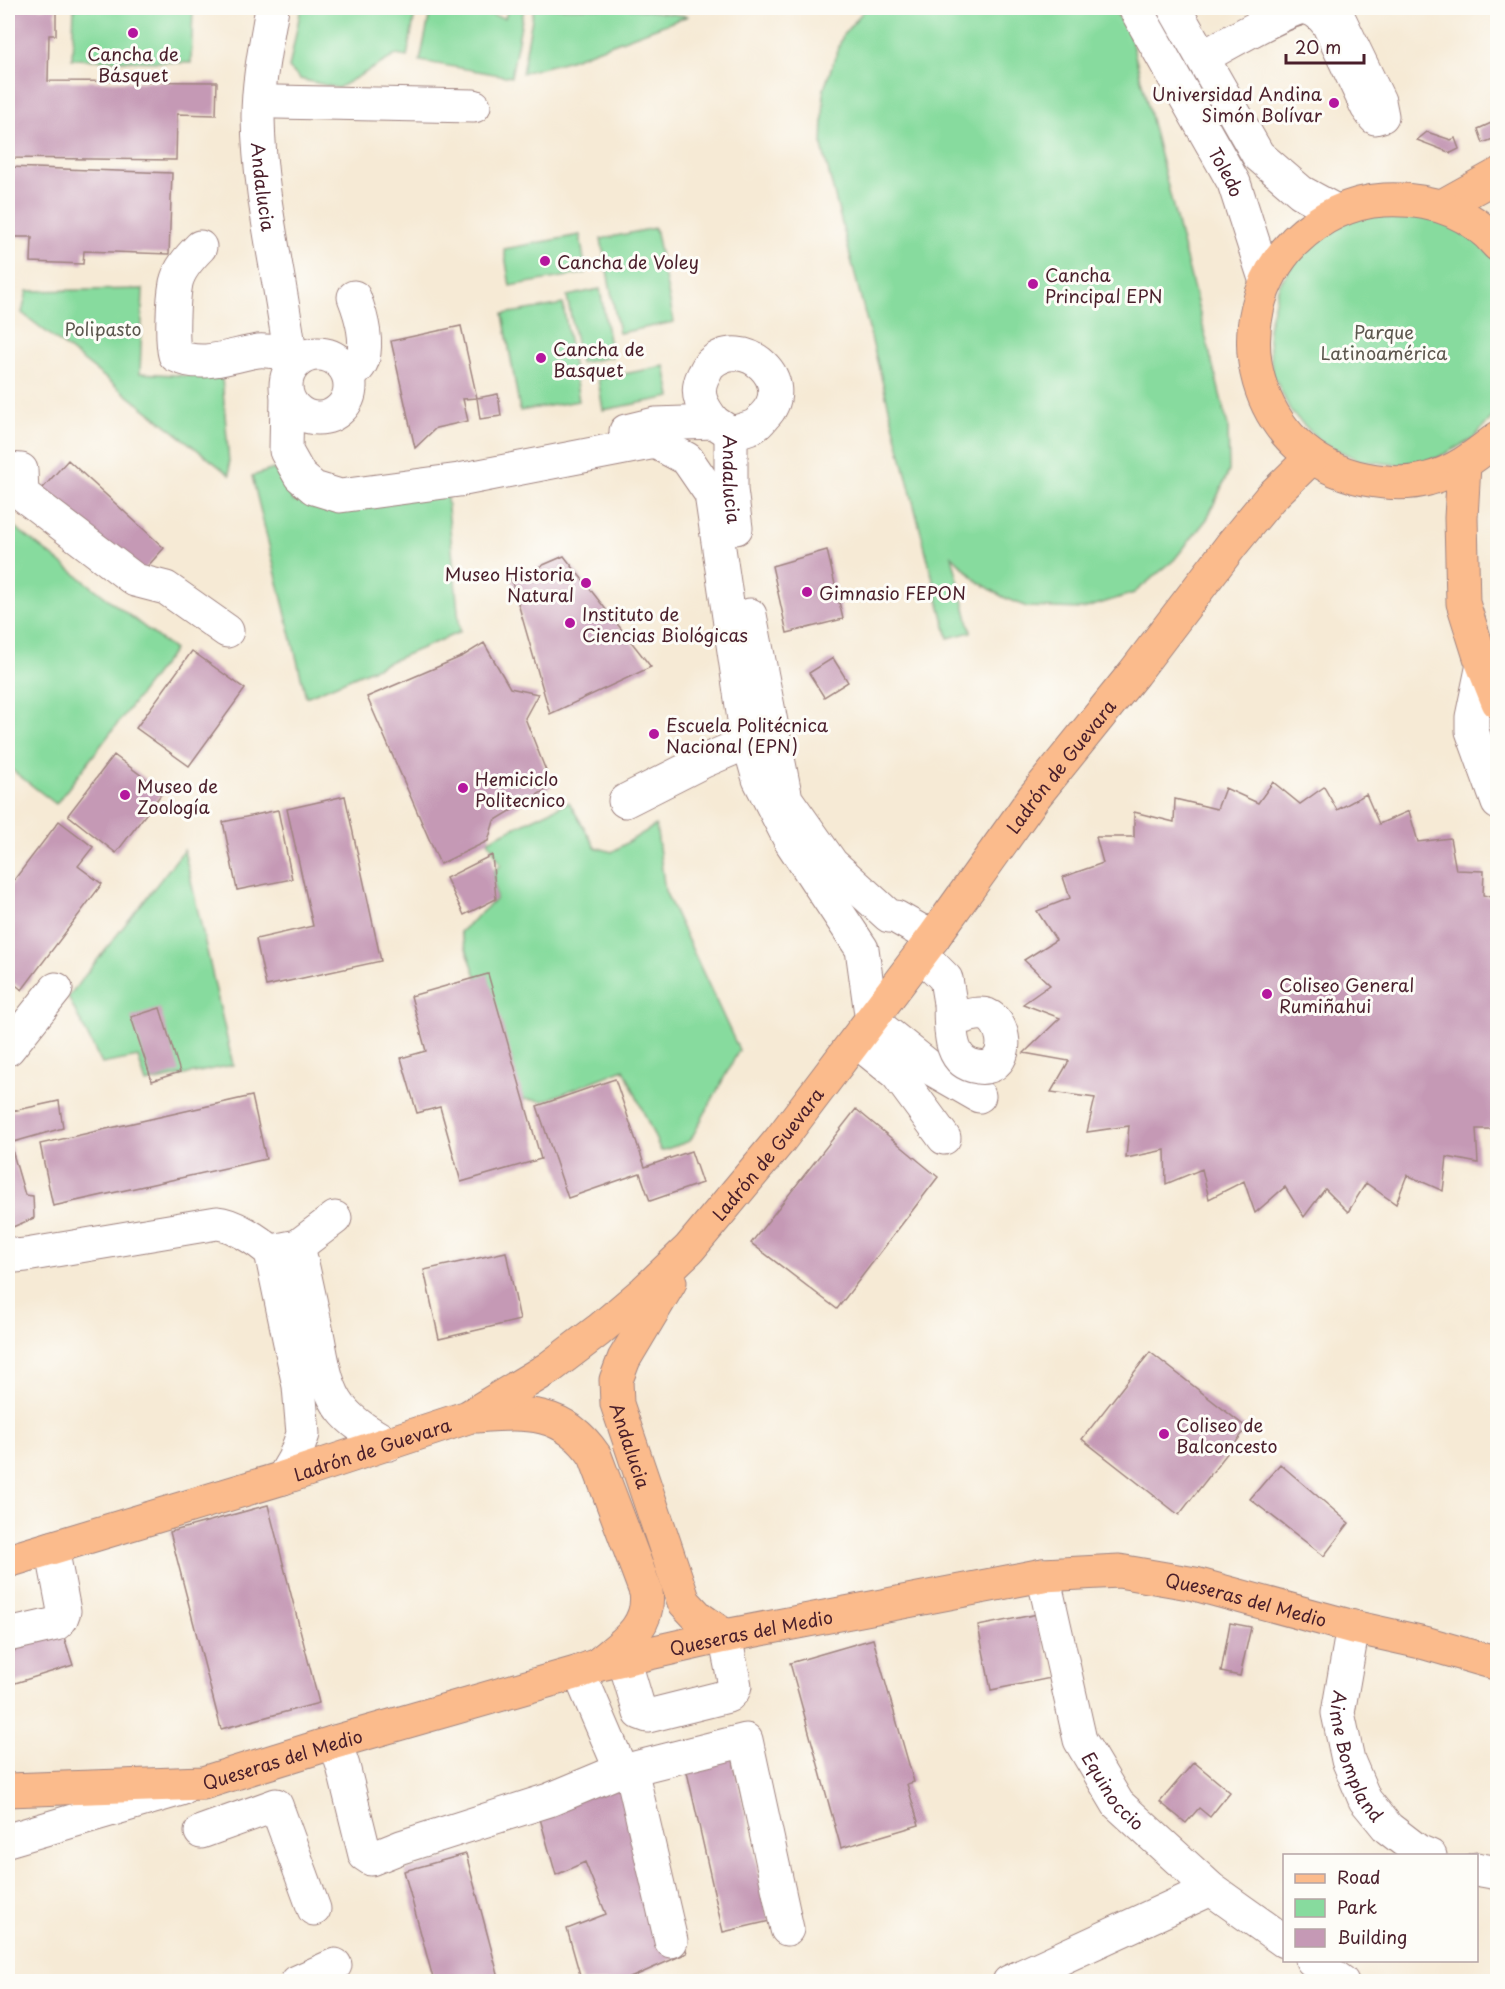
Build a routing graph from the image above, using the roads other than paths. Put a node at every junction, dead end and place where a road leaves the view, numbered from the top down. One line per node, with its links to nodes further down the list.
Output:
1 (272, 8): 17 (street, Andalucia)
2 (289, 8): 8 (street, Andalucia)
3 (1135, 8): 15 (street, Toledo)
4 (1174, 8): 7 (street, Toledo)
5 (1266, 8): 7 (street)
6 (1334, 8): 7 (street)
7 (1199, 51): 12 (street, Toledo)
8 (276, 102): 9 (street); 17 (street, Andalucia)
9 (474, 106)
10 (1497, 175): 11 (main road)
11 (1442, 206): 12 (main road); 13 (main road)
12 (1336, 212): 15 (main road)
13 (1497, 244)
14 (200, 247): 17 (street)
15 (1266, 282): 21 (main road)
16 (354, 297): 18 (street)
17 (300, 357): 18 (street); 19 (street)
18 (349, 376): 19 (street)
19 (294, 405): 26 (street, Andalucia); 26 (street, Andalucia)
20 (1497, 438): 22 (main road)
21 (1312, 457): 22 (main road); 29 (main road, Ladrón de Guevara)
22 (1464, 465): 25 (main road)
23 (8, 469): 24 (street)
24 (227, 632)
25 (1492, 684): 28 (street)
26 (761, 737): 27 (street); 29 (street, Andalucia); 31 (street, Andalucia)
27 (625, 801)
28 (1497, 803)
29 (927, 946): 31 (main road, Ladrón de Guevara); 33 (street, Andalucia)
30 (56, 988): 32 (street)
31 (864, 1031): 33 (street); 35 (street); 38 (main road, Ladrón de Guevara)
32 (8, 1049)
33 (913, 1064): 34 (street)
34 (979, 1096)
35 (944, 1138)
36 (335, 1218): 37 (street)
37 (285, 1249): 39 (street); 40 (street); 41 (street)
38 (689, 1249): 42 (main road, Ladrón de Guevara); 50 (main road, Andalucia)
39 (8, 1252)
40 (334, 1395): 41 (street); 43 (street)
41 (300, 1404): 44 (street)
42 (468, 1417): 43 (main road, Ladrón de Guevara); 54 (main road, Andalucia)
43 (389, 1444): 44 (main road, Ladrón de Guevara)
44 (283, 1478): 45 (main road, Ladrón de Guevara)
45 (52, 1548): 46 (main road, Ladrón de Guevara); 49 (street)
46 (8, 1561)
47 (1043, 1575): 48 (main road, Queseras del Medio); 50 (main road, Queseras del Medio); 66 (street, Equinoccio)
48 (1353, 1627): 51 (main road, Queseras del Medio); 63 (street, Aime Bompland)
49 (8, 1635)
50 (725, 1635): 54 (main road, Queseras del Medio); 54 (street)
51 (1425, 1642): 52 (main road); 53 (main road, Queseras del Medio)
52 (1497, 1652)
53 (1497, 1664)
54 (600, 1666): 55 (main road, Queseras del Medio); 57 (street)
55 (334, 1742): 56 (main road, Queseras del Medio); 57 (street)
56 (260, 1765): 58 (main road, Queseras del Medio); 60 (street)
57 (626, 1770): 68 (street); 70 (street)
58 (203, 1783): 59 (main road, Queseras del Medio); 62 (street)
59 (8, 1790)
60 (276, 1805): 61 (street); 67 (street)
61 (201, 1832)
62 (8, 1840)
63 (1425, 1854)
64 (1478, 1869): 65 (street)
65 (1497, 1873)
66 (1211, 1889): 69 (street, Equinoccio); 74 (street)
67 (314, 1909)
68 (787, 1929)
69 (1283, 1940)
70 (671, 1941)
71 (1315, 1962): 75 (street)
72 (335, 1965): 73 (street)
73 (297, 1982)
74 (1009, 1982)
75 (1342, 1982)

